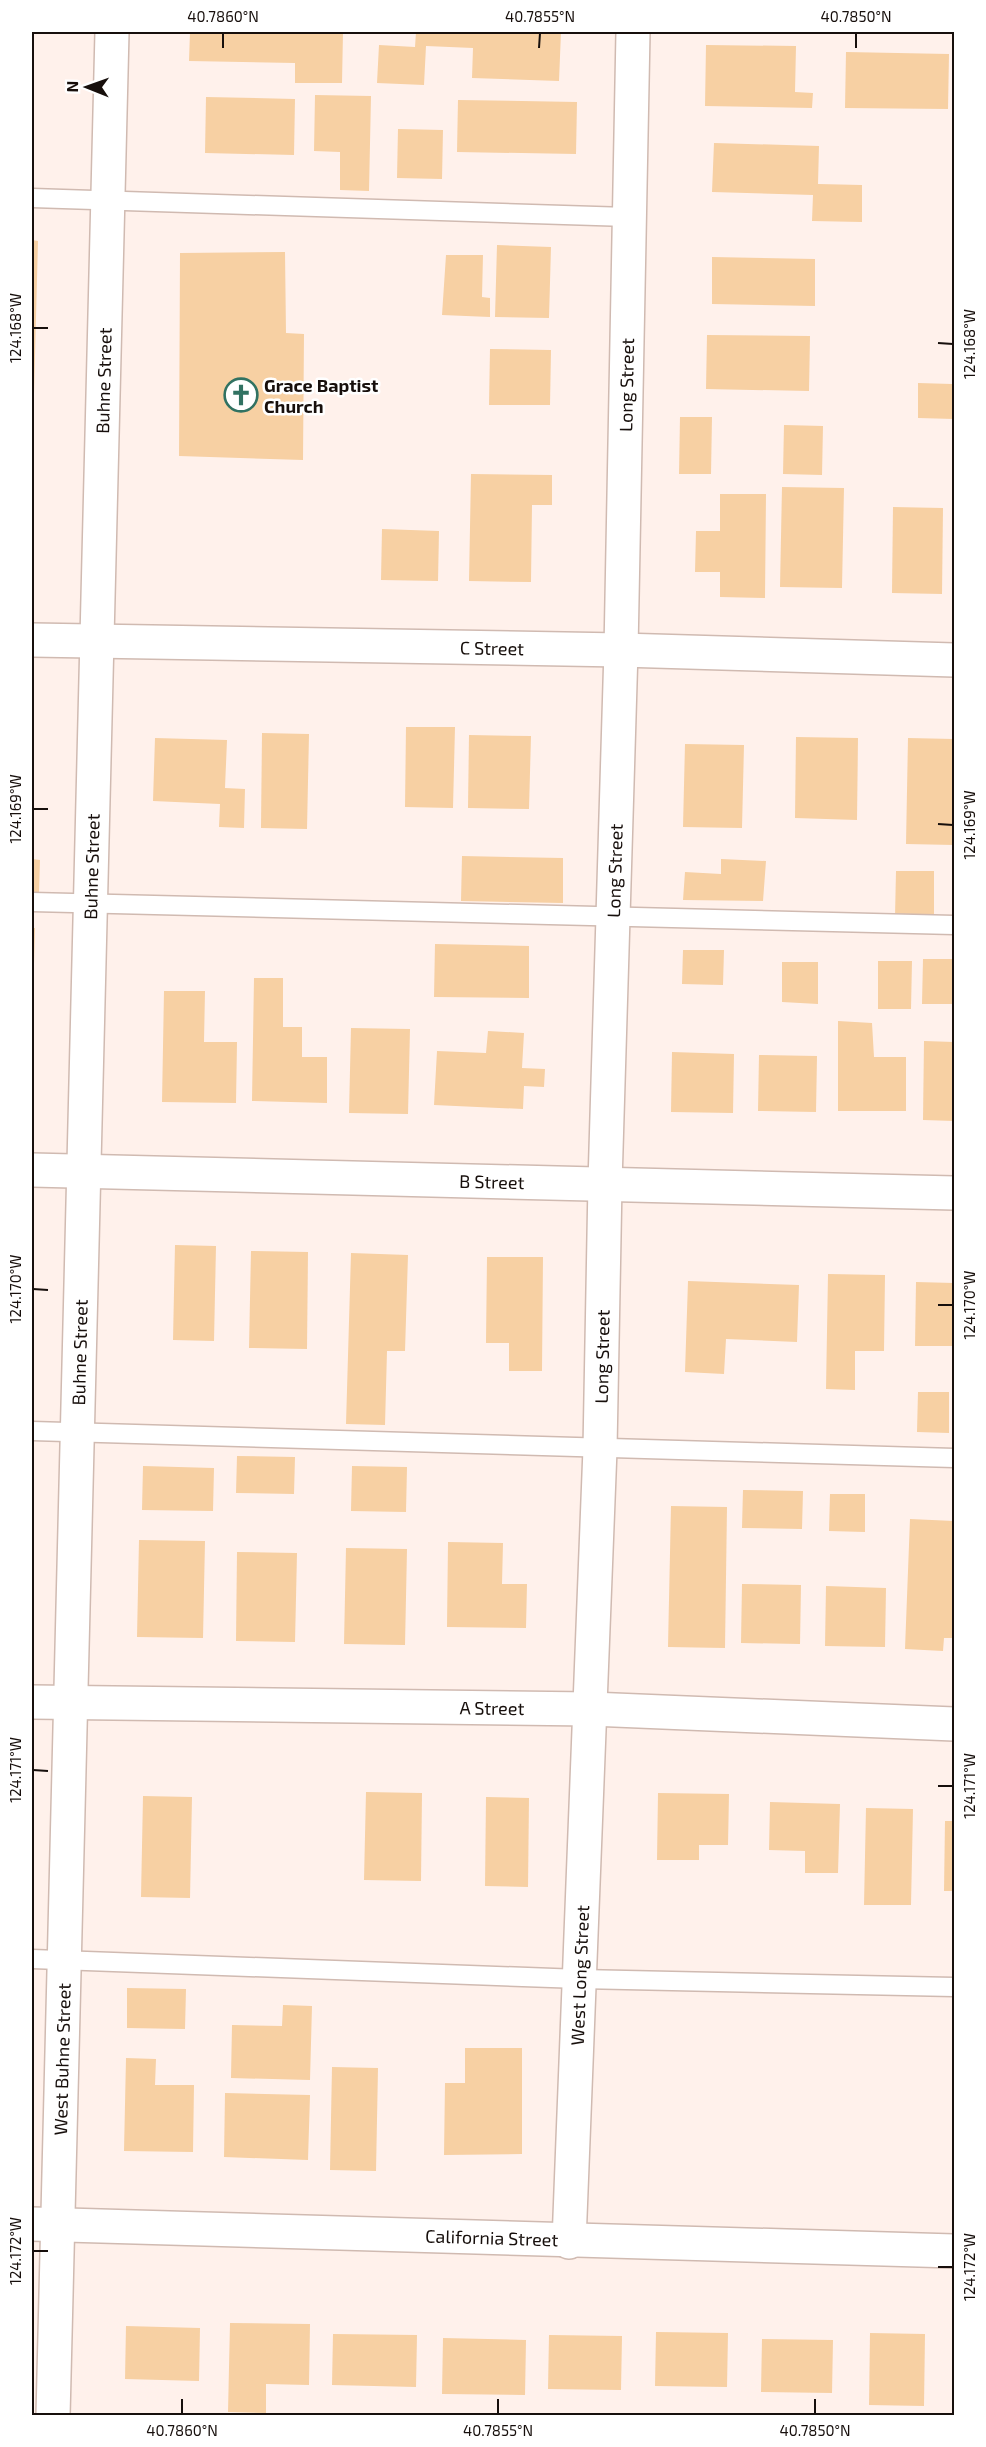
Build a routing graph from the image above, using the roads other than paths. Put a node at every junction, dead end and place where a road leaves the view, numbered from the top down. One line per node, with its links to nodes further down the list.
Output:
1 (112, 32): 4 (street, Buhne Street)
2 (633, 32): 5 (street, Long Street)
3 (32, 198): 4 (lane)
4 (106, 202): 5 (lane); 7 (street, Buhne Street)
5 (628, 217): 8 (street, Long Street)
6 (32, 640): 7 (street, C Street)
7 (97, 640): 8 (street, C Street); 11 (street, Buhne Street)
8 (621, 650): 9 (street, C Street); 12 (street, Long Street)
9 (954, 660)
10 (32, 902): 11 (lane)
11 (89, 903): 12 (lane); 15 (street, Buhne Street)
12 (614, 917): 13 (lane); 16 (street, Long Street)
13 (954, 926)
14 (32, 1170): 15 (street, B Street)
15 (84, 1170): 16 (street, B Street); 19 (street, Buhne Street)
16 (605, 1183): 17 (street, B Street); 20 (street, Long Street)
17 (954, 1193)
18 (32, 1431): 19 (lane)
19 (76, 1432): 20 (lane); 23 (street, Buhne Street)
20 (600, 1449): 21 (lane); 24 (street, Long Street)
21 (954, 1458)
22 (32, 1702): 23 (street, A Street)
23 (69, 1703): 24 (street, A Street); 26 (street, West Buhne Street)
24 (591, 1709): 25 (street, A Street); 27 (street, West Long Street)
25 (954, 1724)
26 (47, 1959): 27 (lane); 29 (street, West Buhne Street)
27 (580, 1979): 28 (lane); 30 (street, West Long Street)
28 (954, 1987)
29 (45, 2224): 30 (street, California Street); 32 (street, West Buhne Street)
30 (569, 2242): 31 (street, California Street)
31 (954, 2251)
32 (53, 2415)

